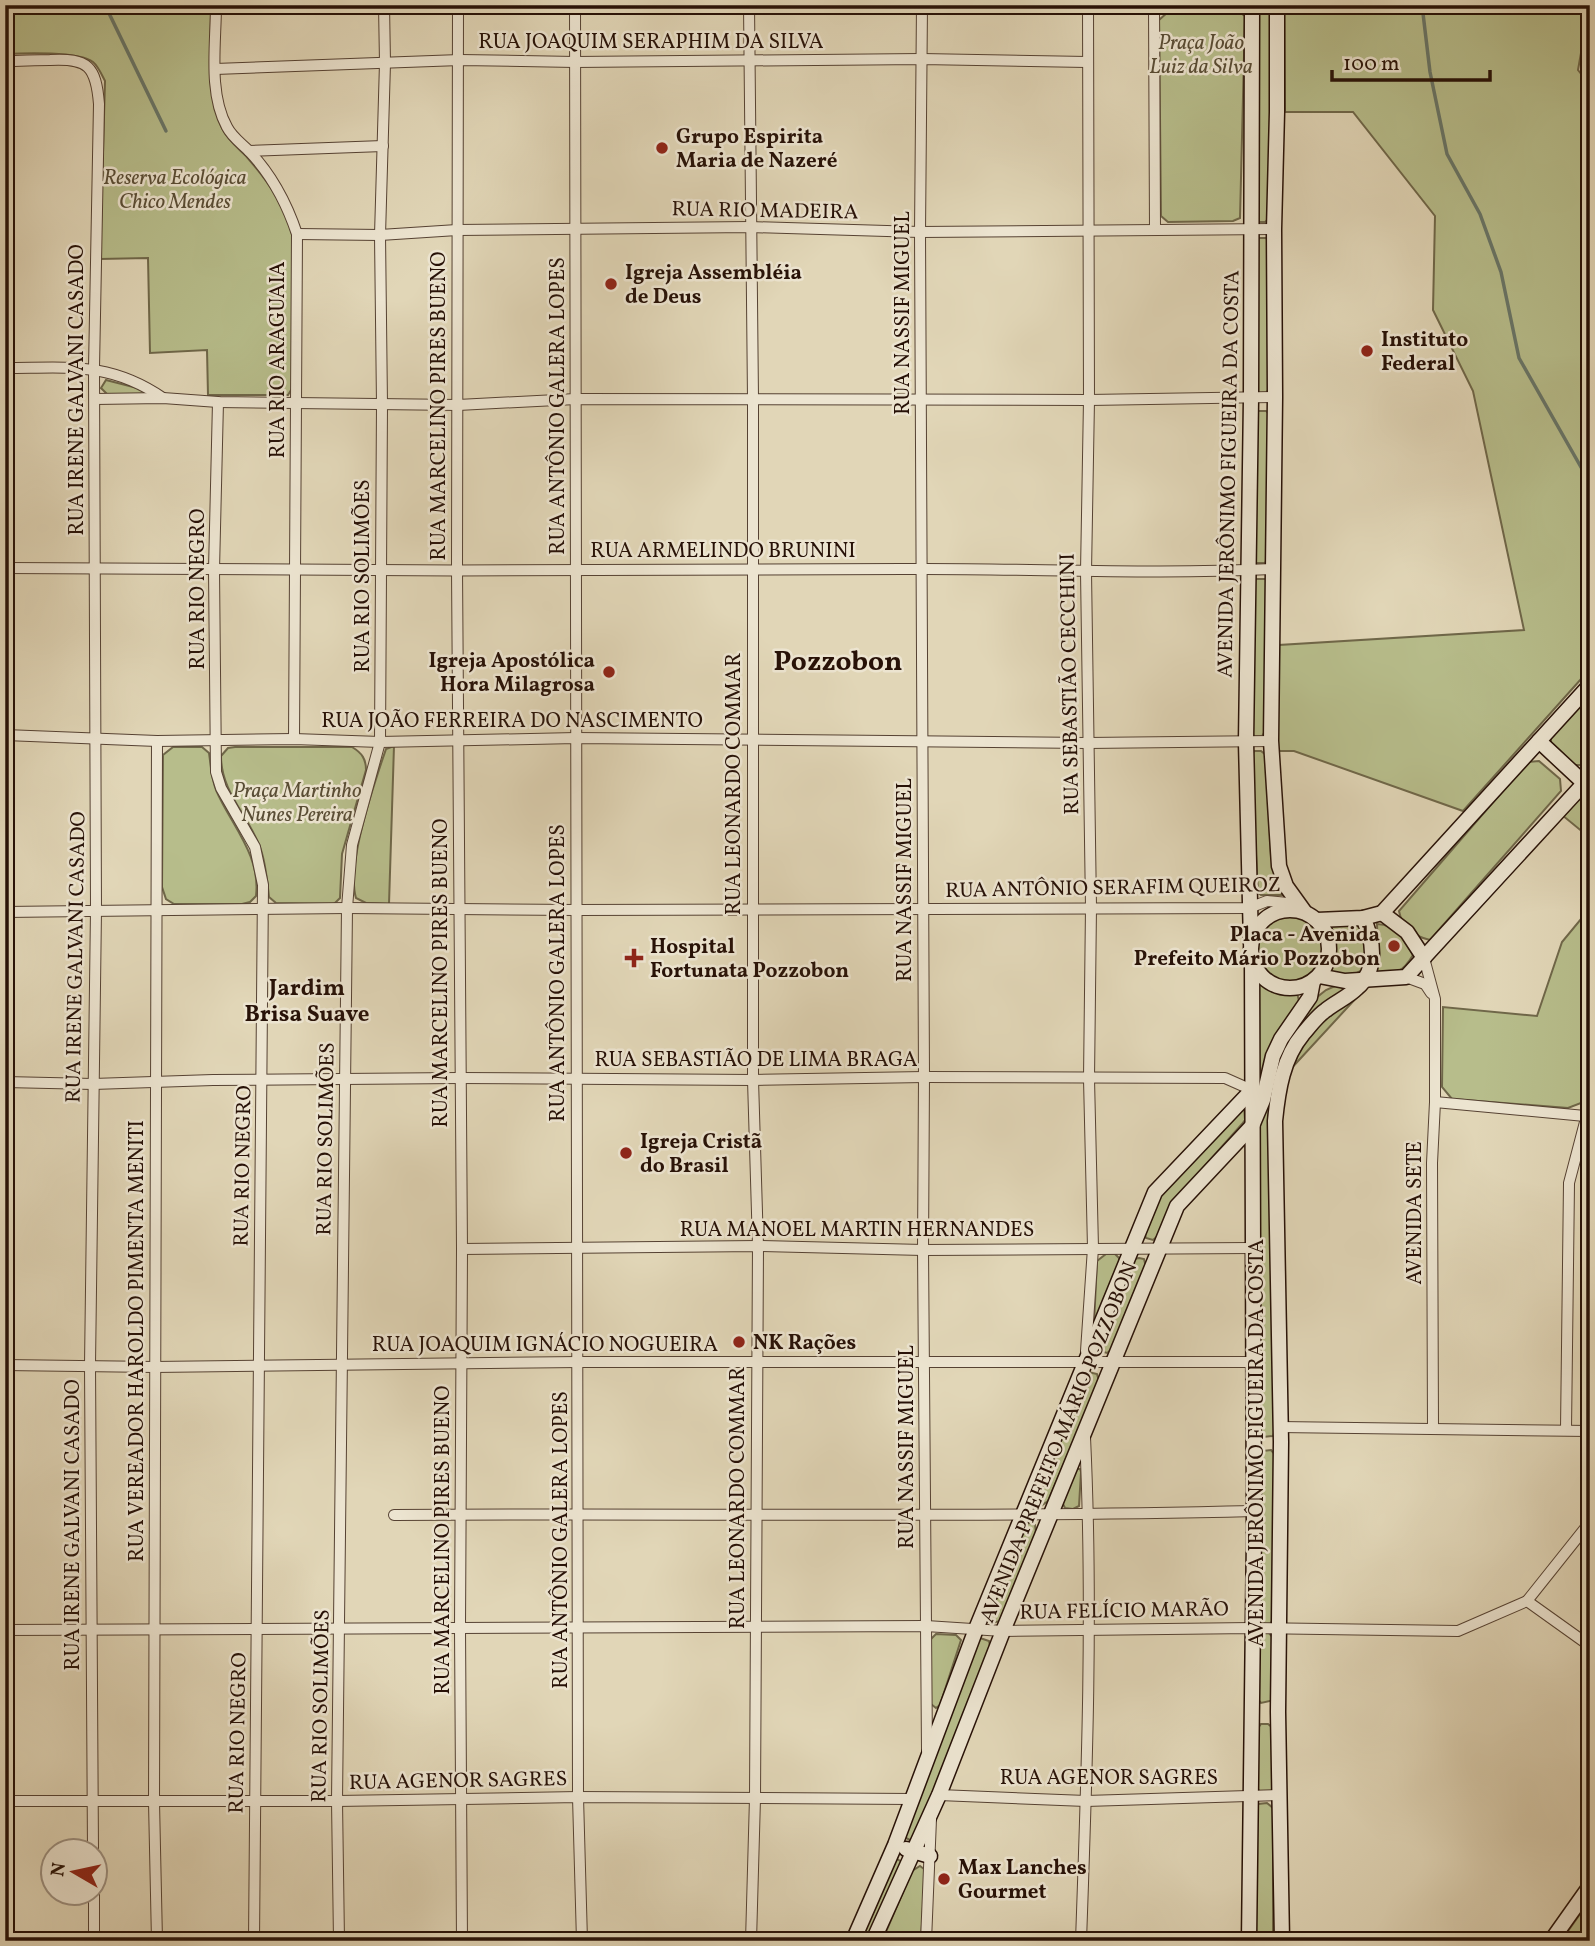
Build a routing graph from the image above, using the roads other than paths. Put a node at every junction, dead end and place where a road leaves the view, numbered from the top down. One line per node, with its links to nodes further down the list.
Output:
1 (216, 5): 19 (street, RUA RIO ARAGUAIA)
2 (384, 5): 17 (street, RUA RIO SOLIMÕES)
3 (458, 5): 13 (street, RUA MARCELINO PIRES BUENO)
4 (575, 5): 18 (street, RUA ANTÔNIO GALERA LOPES)
5 (749, 5): 14 (street, RUA LEONARDO COMMAR)
6 (922, 5): 12 (street, RUA NASSIF MIGUEL)
7 (1180, 5): 11 (street)
8 (1252, 5): 23 (main road, AVENIDA JERÔNIMO FIGUEIRA DA COSTA)
9 (1277, 5): 26 (main road, AVENIDA JERÔNIMO FIGUEIRA DA COSTA)
10 (1088, 6): 11 (street); 16 (street, RUA SEBASTIÃO CECCHINI)
11 (1154, 6): 25 (street)
12 (922, 59): 14 (street, RUA JOAQUIM SERAPHIM DA SILVA); 16 (street, RUA JOAQUIM SERAPHIM DA SILVA); 29 (street, RUA NASSIF MIGUEL)
13 (460, 60): 17 (street, RUA JOAQUIM SERAPHIM DA SILVA); 18 (street, RUA JOAQUIM SERAPHIM DA SILVA); 27 (street, RUA MARCELINO PIRES BUENO)
14 (750, 60): 18 (street, RUA JOAQUIM SERAPHIM DA SILVA); 22 (street, RUA LEONARDO COMMAR)
15 (5, 61): 33 (street, RUA IRENE GALVANI CASADO)
16 (1087, 61): 28 (street, RUA SEBASTIÃO CECCHINI)
17 (385, 62): 19 (street, RUA JOAQUIM SERAPHIM DA SILVA); 20 (street, RUA RIO SOLIMÕES)
18 (575, 62): 24 (street, RUA ANTÔNIO GALERA LOPES)
19 (215, 69): 21 (street, RUA RIO ARAGUAIA)
20 (383, 146): 21 (street); 31 (street, RUA RIO SOLIMÕES)
21 (249, 151): 30 (street, RUA RIO ARAGUAIA)
22 (750, 227): 24 (street, RUA RIO MADEIRA); 29 (street, RUA RIO MADEIRA); 39 (street, RUA LEONARDO COMMAR)
23 (1251, 228): 25 (street, RUA RIO MADEIRA); 26 (street, RUA RIO MADEIRA); 40 (main road, AVENIDA JERÔNIMO FIGUEIRA DA COSTA)
24 (577, 229): 27 (street, RUA RIO MADEIRA); 38 (street, RUA ANTÔNIO GALERA LOPES)
25 (1155, 229): 28 (street, RUA RIO MADEIRA)
26 (1274, 229): 34 (main road, AVENIDA JERÔNIMO FIGUEIRA DA COSTA)
27 (457, 230): 31 (street, RUA RIO MADEIRA); 45 (street, RUA MARCELINO PIRES BUENO)
28 (1088, 231): 29 (street, RUA RIO MADEIRA); 41 (street, RUA SEBASTIÃO CECCHINI)
29 (920, 232): 36 (street, RUA NASSIF MIGUEL)
30 (297, 234): 31 (street, RUA RIO MADEIRA); 43 (street, RUA RIO ARAGUAIA)
31 (380, 235): 44 (street, RUA RIO SOLIMÕES)
32 (5, 368): 33 (street)
33 (94, 368): 35 (street); 37 (street, RUA IRENE GALVANI CASADO)
34 (1275, 397): 40 (street); 49 (main road, AVENIDA JERÔNIMO FIGUEIRA DA COSTA)
35 (163, 398): 37 (street); 42 (street)
36 (922, 398): 39 (street); 41 (street); 48 (street, RUA NASSIF MIGUEL)
37 (95, 399): 47 (street, RUA IRENE GALVANI CASADO)
38 (576, 399): 39 (street); 45 (street); 53 (street, RUA ANTÔNIO GALERA LOPES)
39 (753, 399): 54 (street, RUA LEONARDO COMMAR)
40 (1251, 399): 41 (street); 55 (main road, AVENIDA JERÔNIMO FIGUEIRA DA COSTA)
41 (1089, 400): 57 (street, RUA SEBASTIÃO CECCHINI)
42 (218, 402): 43 (street); 50 (street, RUA RIO NEGRO)
43 (297, 402): 44 (street); 51 (street, RUA RIO ARAGUAIA)
44 (382, 404): 45 (street); 56 (street, RUA RIO SOLIMÕES)
45 (458, 405): 52 (street, RUA MARCELINO PIRES BUENO)
46 (5, 568): 47 (street, RUA ARMELINDO BRUNINI)
47 (94, 569): 50 (street, RUA ARMELINDO BRUNINI); 60 (street, RUA IRENE GALVANI CASADO)
48 (922, 569): 54 (street, RUA ARMELINDO BRUNINI); 57 (street, RUA ARMELINDO BRUNINI); 66 (street, RUA NASSIF MIGUEL)
49 (1273, 569): 55 (street, RUA ARMELINDO BRUNINI); 68 (main road, AVENIDA JERÔNIMO FIGUEIRA DA COSTA)
50 (214, 570): 51 (street, RUA ARMELINDO BRUNINI); 62 (street, RUA RIO NEGRO)
51 (295, 570): 56 (street, RUA ARMELINDO BRUNINI); 63 (street, RUA RIO ARAGUAIA)
52 (457, 570): 53 (street, RUA ARMELINDO BRUNINI); 56 (street, RUA ARMELINDO BRUNINI); 64 (street, RUA MARCELINO PIRES BUENO)
53 (576, 570): 54 (street, RUA ARMELINDO BRUNINI); 61 (street, RUA ANTÔNIO GALERA LOPES)
54 (752, 570): 65 (street, RUA LEONARDO COMMAR)
55 (1248, 570): 57 (street, RUA ARMELINDO BRUNINI); 71 (main road, AVENIDA JERÔNIMO FIGUEIRA DA COSTA)
56 (382, 571): 70 (street, RUA RIO SOLIMÕES)
57 (1086, 572): 72 (street, RUA SEBASTIÃO CECCHINI)
58 (1590, 685): 69 (main road)
59 (5, 735): 60 (street, RUA JOÃO FERREIRA DO NASCIMENTO)
60 (97, 737): 67 (street, RUA JOÃO FERREIRA DO NASCIMENTO); 81 (street, RUA IRENE GALVANI CASADO)
61 (576, 738): 64 (street, RUA JOÃO FERREIRA DO NASCIMENTO); 65 (street, RUA JOÃO FERREIRA DO NASCIMENTO); 83 (street, RUA ANTÔNIO GALERA LOPES)
62 (216, 739): 63 (street, RUA JOÃO FERREIRA DO NASCIMENTO); 67 (street, RUA JOÃO FERREIRA DO NASCIMENTO); 79 (street, RUA RIO NEGRO)
63 (294, 739): 70 (street, RUA JOÃO FERREIRA DO NASCIMENTO)
64 (458, 740): 70 (street, RUA JOÃO FERREIRA DO NASCIMENTO); 82 (street, RUA MARCELINO PIRES BUENO)
65 (754, 740): 66 (street, RUA JOÃO FERREIRA DO NASCIMENTO); 80 (street, RUA LEONARDO COMMAR)
66 (922, 740): 72 (street, RUA JOÃO FERREIRA DO NASCIMENTO); 75 (street, RUA NASSIF MIGUEL)
67 (157, 741): 78 (street, RUA VEREADOR HAROLDO PIMENTA MENITI)
68 (1270, 741): 71 (street, RUA JOÃO FERREIRA DO NASCIMENTO); 84 (main road, AVENIDA JERÔNIMO FIGUEIRA DA COSTA)
69 (1539, 741): 73 (main road); 86 (main road)
70 (380, 742): 74 (street, RUA RIO SOLIMÕES)
71 (1246, 742): 72 (street, RUA JOÃO FERREIRA DO NASCIMENTO); 77 (main road, AVENIDA JERÔNIMO FIGUEIRA DA COSTA)
72 (1087, 743): 76 (street, RUA SEBASTIÃO CECCHINI)
73 (1588, 782): 91 (main road)
74 (347, 908): 79 (street, RUA ANTÔNIO SERAFIM QUEIROZ); 82 (street, RUA ANTÔNIO SERAFIM QUEIROZ); 101 (street, RUA RIO SOLIMÕES)
75 (923, 908): 76 (street, RUA ANTÔNIO SERAFIM QUEIROZ); 80 (street, RUA ANTÔNIO SERAFIM QUEIROZ); 96 (street, RUA NASSIF MIGUEL)
76 (1091, 908): 77 (street, RUA ANTÔNIO SERAFIM QUEIROZ); 100 (street, RUA SEBASTIÃO CECCHINI)
77 (1249, 908): 84 (street, RUA ANTÔNIO SERAFIM QUEIROZ); 89 (main road, AVENIDA JERÔNIMO FIGUEIRA DA COSTA)
78 (157, 909): 79 (street, RUA ANTÔNIO SERAFIM QUEIROZ); 81 (street, RUA ANTÔNIO SERAFIM QUEIROZ); 103 (street, RUA VEREADOR HAROLDO PIMENTA MENITI)
79 (263, 909): 98 (street, RUA RIO NEGRO)
80 (753, 909): 83 (street, RUA ANTÔNIO SERAFIM QUEIROZ); 102 (street, RUA LEONARDO COMMAR)
81 (96, 910): 85 (street, RUA ANTÔNIO SERAFIM QUEIROZ); 105 (street, RUA IRENE GALVANI CASADO)
82 (459, 910): 83 (street, RUA ANTÔNIO SERAFIM QUEIROZ); 97 (street, RUA MARCELINO PIRES BUENO)
83 (576, 910): 99 (street, RUA ANTÔNIO GALERA LOPES)
84 (1299, 911): 88 (main road); 89 (main road)
85 (5, 912)
86 (1382, 913): 87 (main road); 91 (main road)
87 (1363, 918): 88 (main road); 94 (main road)
88 (1317, 920): 93 (main road)
89 (1251, 943): 90 (main road)
90 (1252, 958): 93 (main road); 106 (main road, AVENIDA JERÔNIMO FIGUEIRA DA COSTA)
91 (1424, 958): 92 (main road); 95 (street, AVENIDA SETE)
92 (1406, 977): 94 (main road); 95 (street)
93 (1316, 979): 94 (main road); 110 (main road, AVENIDA PREFEITO MÁRIO POZZOBON)
94 (1365, 980): 131 (main road, AVENIDA JERÔNIMO FIGUEIRA DA COSTA)
95 (1435, 999): 107 (street, AVENIDA SETE)
96 (924, 1077): 100 (street, RUA SEBASTIÃO DE LIMA BRAGA); 102 (street, RUA SEBASTIÃO DE LIMA BRAGA); 118 (street, RUA NASSIF MIGUEL)
97 (459, 1078): 99 (street, RUA SEBASTIÃO DE LIMA BRAGA); 101 (street, RUA SEBASTIÃO DE LIMA BRAGA); 116 (street, RUA MARCELINO PIRES BUENO)
98 (262, 1079): 101 (street, RUA SEBASTIÃO DE LIMA BRAGA); 103 (street, RUA SEBASTIÃO DE LIMA BRAGA); 126 (street, RUA RIO NEGRO)
99 (577, 1079): 102 (street, RUA SEBASTIÃO DE LIMA BRAGA); 117 (street, RUA ANTÔNIO GALERA LOPES)
100 (1089, 1079): 106 (street, RUA SEBASTIÃO DE LIMA BRAGA); 112 (street, RUA SEBASTIÃO CECCHINI)
101 (344, 1080): 127 (street, RUA RIO SOLIMÕES)
102 (753, 1080): 111 (street, RUA LEONARDO COMMAR)
103 (156, 1081): 105 (street, RUA SEBASTIÃO DE LIMA BRAGA); 130 (street, RUA VEREADOR HAROLDO PIMENTA MENITI)
104 (5, 1082): 105 (street, RUA SEBASTIÃO DE LIMA BRAGA)
105 (93, 1084): 129 (street, RUA IRENE GALVANI CASADO)
106 (1252, 1090): 110 (main road, AVENIDA JERÔNIMO FIGUEIRA DA COSTA); 113 (main road, AVENIDA PREFEITO MÁRIO POZZOBON)
107 (1435, 1102): 109 (street); 132 (street, AVENIDA SETE)
108 (1590, 1103): 109 (street)
109 (1586, 1123): 134 (street)
110 (1252, 1126): 114 (main road, AVENIDA PREFEITO MÁRIO POZZOBON); 115 (main road, AVENIDA JERÔNIMO FIGUEIRA DA COSTA)
111 (758, 1247): 117 (street, RUA MANOEL MARTIN HERNANDES); 118 (street, RUA MANOEL MARTIN HERNANDES); 121 (street, RUA LEONARDO COMMAR)
112 (1093, 1248): 113 (street, RUA MANOEL MARTIN HERNANDES); 118 (street, RUA MANOEL MARTIN HERNANDES); 123 (street, RUA SEBASTIÃO CECCHINI)
113 (1131, 1248): 114 (street, RUA MANOEL MARTIN HERNANDES); 123 (main road, AVENIDA PREFEITO MÁRIO POZZOBON)
114 (1159, 1248): 115 (street, RUA MANOEL MARTIN HERNANDES); 119 (main road, AVENIDA PREFEITO MÁRIO POZZOBON)
115 (1252, 1248): 125 (main road, AVENIDA JERÔNIMO FIGUEIRA DA COSTA)
116 (462, 1249): 117 (street, RUA MANOEL MARTIN HERNANDES); 124 (street, RUA MARCELINO PIRES BUENO)
117 (578, 1250): 120 (street, RUA ANTÔNIO GALERA LOPES)
118 (923, 1250): 122 (street, RUA NASSIF MIGUEL)
119 (1114, 1361): 123 (street, RUA JOAQUIM IGNÁCIO NOGUEIRA); 125 (street, RUA JOAQUIM IGNÁCIO NOGUEIRA); 133 (main road, AVENIDA PREFEITO MÁRIO POZZOBON)
120 (579, 1362): 121 (street, RUA JOAQUIM IGNÁCIO NOGUEIRA); 124 (street, RUA JOAQUIM IGNÁCIO NOGUEIRA); 143 (street, RUA ANTÔNIO GALERA LOPES)
121 (757, 1362): 122 (street, RUA JOAQUIM IGNÁCIO NOGUEIRA); 139 (street, RUA LEONARDO COMMAR)
122 (925, 1362): 123 (street, RUA JOAQUIM IGNÁCIO NOGUEIRA); 141 (street, RUA NASSIF MIGUEL)
123 (1086, 1362): 144 (main road, AVENIDA PREFEITO MÁRIO POZZOBON)
124 (461, 1363): 127 (street, RUA JOAQUIM IGNÁCIO NOGUEIRA); 140 (street, RUA MARCELINO PIRES BUENO)
125 (1253, 1363): 137 (main road, AVENIDA JERÔNIMO FIGUEIRA DA COSTA)
126 (258, 1364): 127 (street, RUA JOAQUIM IGNÁCIO NOGUEIRA); 130 (street, RUA JOAQUIM IGNÁCIO NOGUEIRA); 156 (street, RUA RIO NEGRO)
127 (342, 1364): 150 (street, RUA RIO SOLIMÕES)
128 (5, 1365): 129 (street, RUA JOAQUIM IGNÁCIO NOGUEIRA)
129 (90, 1365): 130 (street, RUA JOAQUIM IGNÁCIO NOGUEIRA); 151 (street, RUA IRENE GALVANI CASADO)
130 (154, 1367): 152 (street, RUA VEREADOR HAROLDO PIMENTA MENITI)
131 (1279, 1427): 132 (street); 136 (main road, AVENIDA JERÔNIMO FIGUEIRA DA COSTA)
132 (1433, 1428): 134 (street)
133 (1085, 1430): 145 (street); 146 (main road, AVENIDA PREFEITO MÁRIO POZZOBON)
134 (1566, 1430): 135 (street)
135 (1590, 1431)
136 (1281, 1442): 137 (main road); 160 (main road, AVENIDA JERÔNIMO FIGUEIRA DA COSTA)
137 (1254, 1443): 138 (main road, AVENIDA JERÔNIMO FIGUEIRA DA COSTA)
138 (1254, 1511): 145 (street); 155 (main road, AVENIDA JERÔNIMO FIGUEIRA DA COSTA)
139 (757, 1513): 141 (street); 143 (street); 154 (street, RUA LEONARDO COMMAR)
140 (461, 1514): 142 (street); 143 (street); 153 (street, RUA MARCELINO PIRES BUENO)
141 (926, 1514): 144 (street); 149 (street, RUA NASSIF MIGUEL)
142 (394, 1515)
143 (578, 1515): 157 (street, RUA ANTÔNIO GALERA LOPES)
144 (1023, 1515): 146 (street); 158 (main road, AVENIDA PREFEITO MÁRIO POZZOBON)
145 (1089, 1515): 146 (street); 159 (street)
146 (1051, 1516): 162 (main road, AVENIDA PREFEITO MÁRIO POZZOBON)
147 (1590, 1522): 148 (street)
148 (1527, 1601): 160 (street, RUA FELÍCIO MARÃO); 163 (street)
149 (926, 1626): 154 (street, RUA FELÍCIO MARÃO); 158 (street, RUA FELÍCIO MARÃO); 164 (street, RUA NASSIF MIGUEL)
150 (341, 1627): 153 (street, RUA FELÍCIO MARÃO); 156 (street, RUA FELÍCIO MARÃO); 174 (street, RUA RIO SOLIMÕES)
151 (93, 1628): 152 (street, RUA FELÍCIO MARÃO); 161 (street, RUA FELÍCIO MARÃO); 176 (street, RUA IRENE GALVANI CASADO)
152 (155, 1628): 156 (street, RUA FELÍCIO MARÃO); 177 (street, RUA VEREADOR HAROLDO PIMENTA MENITI)
153 (460, 1628): 157 (street, RUA FELÍCIO MARÃO); 172 (street, RUA MARCELINO PIRES BUENO)
154 (755, 1628): 157 (street, RUA FELÍCIO MARÃO); 169 (street, RUA LEONARDO COMMAR)
155 (1252, 1628): 159 (street, RUA FELÍCIO MARÃO); 160 (street, RUA FELÍCIO MARÃO); 166 (main road, AVENIDA JERÔNIMO FIGUEIRA DA COSTA)
156 (258, 1629): 171 (street, RUA RIO NEGRO)
157 (579, 1629): 168 (street, RUA ANTÔNIO GALERA LOPES)
158 (976, 1629): 162 (street, RUA FELÍCIO MARÃO); 164 (main road, AVENIDA PREFEITO MÁRIO POZZOBON)
159 (1088, 1629): 162 (street, RUA FELÍCIO MARÃO); 175 (street)
160 (1278, 1629): 167 (main road, AVENIDA JERÔNIMO FIGUEIRA DA COSTA)
161 (5, 1630)
162 (1003, 1631): 165 (main road, AVENIDA PREFEITO MÁRIO POZZOBON)
163 (1590, 1646)
164 (927, 1755): 170 (main road, AVENIDA PREFEITO MÁRIO POZZOBON)
165 (939, 1795): 175 (street, RUA AGENOR SAGRES); 178 (main road, AVENIDA PREFEITO MÁRIO POZZOBON)
166 (1252, 1796): 167 (street, RUA AGENOR SAGRES); 175 (street, RUA AGENOR SAGRES); 196 (main road, AVENIDA JERÔNIMO FIGUEIRA DA COSTA)
167 (1279, 1796): 197 (main road, AVENIDA JERÔNIMO FIGUEIRA DA COSTA)
168 (578, 1797): 169 (street, RUA AGENOR SAGRES); 172 (street, RUA AGENOR SAGRES); 190 (street, RUA ANTÔNIO GALERA LOPES)
169 (755, 1798): 170 (street, RUA AGENOR SAGRES); 191 (street, RUA LEONARDO COMMAR)
170 (912, 1798): 180 (main road, AVENIDA PREFEITO MÁRIO POZZOBON)
171 (255, 1800): 174 (street, RUA AGENOR SAGRES); 177 (street, RUA AGENOR SAGRES); 187 (street, RUA RIO NEGRO)
172 (461, 1800): 174 (street, RUA AGENOR SAGRES); 189 (street, RUA MARCELINO PIRES BUENO)
173 (5, 1801): 176 (street, RUA AGENOR SAGRES)
174 (337, 1801): 188 (street, RUA RIO SOLIMÕES)
175 (1086, 1801): 195 (street)
176 (93, 1802): 177 (street, RUA AGENOR SAGRES); 179 (street, RUA IRENE GALVANI CASADO)
177 (154, 1802): 186 (street, RUA VEREADOR HAROLDO PIMENTA MENITI)
178 (931, 1815): 181 (main road, AVENIDA PREFEITO MÁRIO POZZOBON); 182 (street)
179 (93, 1838)
180 (895, 1845): 181 (main road); 192 (main road, AVENIDA PREFEITO MÁRIO POZZOBON)
181 (914, 1852): 182 (main road); 193 (main road, AVENIDA PREFEITO MÁRIO POZZOBON)
182 (930, 1856): 194 (street)
183 (1590, 1886): 198 (main road)
184 (94, 1908): 185 (street)
185 (94, 1941)
186 (157, 1941)
187 (254, 1941)
188 (339, 1941)
189 (462, 1941)
190 (582, 1941)
191 (751, 1941)
192 (853, 1941)
193 (873, 1941)
194 (926, 1941)
195 (1081, 1941)
196 (1249, 1941)
197 (1282, 1941)
198 (1551, 1941)

